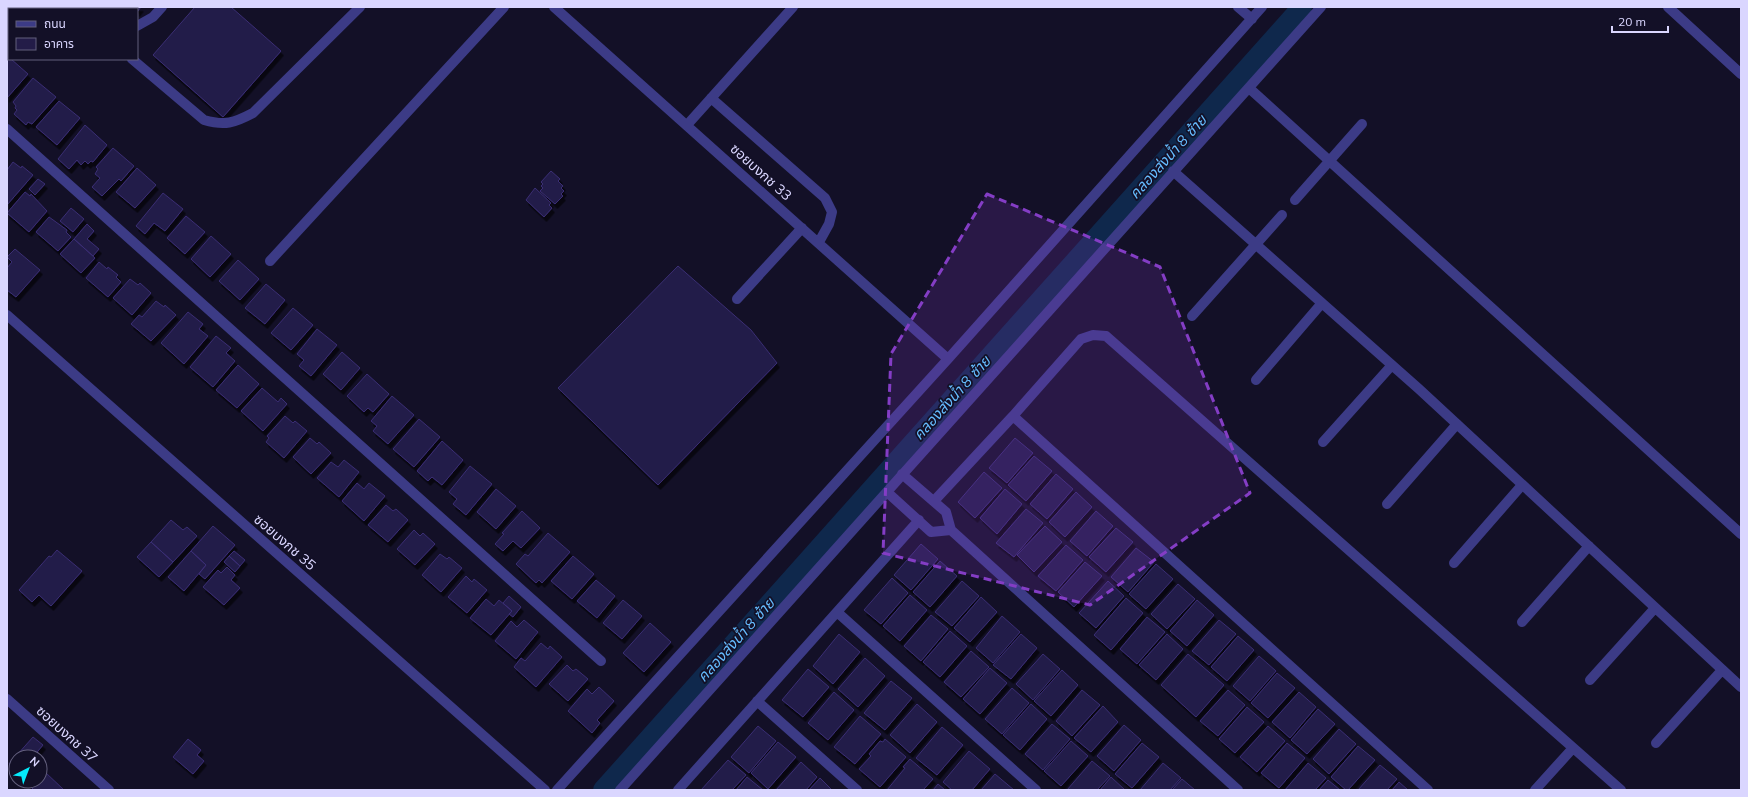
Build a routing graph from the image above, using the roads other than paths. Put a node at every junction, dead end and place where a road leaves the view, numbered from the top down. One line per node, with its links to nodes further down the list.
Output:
1 (162, 7): 11 (street)
2 (360, 7): 12 (street)
3 (504, 7): 26 (street)
4 (554, 7): 17 (street, ซอยบงกช 33)
5 (793, 7): 15 (street)
6 (1238, 7): 10 (street)
7 (1262, 7): 10 (street)
8 (1321, 7): 14 (street)
9 (1668, 7): 13 (street)
10 (1252, 19): 31 (street)
11 (138, 25)
12 (133, 60)
13 (1741, 74)
14 (1249, 88): 19 (street); 20 (street)
15 (711, 98): 17 (street); 24 (street)
16 (1362, 124): 19 (street)
17 (687, 125): 23 (street, ซอยบงกช 33)
18 (7, 129): 50 (street)
19 (1329, 161): 21 (street); 44 (street)
20 (1173, 171): 25 (street); 37 (street)
21 (1295, 200)
22 (1282, 215): 25 (street)
23 (802, 228): 24 (street, ซอยบงกช 33); 27 (street)
24 (819, 242): 31 (street, ซอยบงกช 33)
25 (1255, 245): 28 (street); 30 (street)
26 (270, 261)
27 (737, 299)
28 (1322, 303): 32 (street); 33 (street)
29 (7, 315): 59 (street, ซอยบงกช 35)
30 (1192, 316)
31 (948, 358): 60 (street)
32 (1392, 365): 35 (street); 36 (street)
33 (1256, 380)
34 (1013, 416): 40 (street); 57 (street); 66 (street)
35 (1457, 424): 38 (street); 41 (street)
36 (1323, 442)
37 (902, 474): 39 (street); 40 (street)
38 (1522, 484): 45 (street); 46 (street)
39 (886, 492): 42 (street); 61 (street)
40 (934, 501): 43 (street)
41 (1387, 504)
42 (919, 520): 43 (street); 48 (street)
43 (951, 530): 65 (street)
44 (1741, 534)
45 (1589, 546): 47 (street); 49 (street)
46 (1454, 563)
47 (1655, 608): 51 (street); 52 (street)
48 (837, 612): 55 (street); 64 (street)
49 (1522, 622)
50 (602, 661)
51 (1722, 670): 53 (street); 56 (street)
52 (1590, 680)
53 (1741, 687)
54 (7, 700): 58 (street, ซอยบงกช 37)
55 (757, 701): 62 (street); 63 (street)
56 (1656, 743)
57 (1573, 748): 67 (street); 68 (street)
58 (109, 790)
59 (545, 790)
60 (557, 790)
61 (620, 790)
62 (679, 790)
63 (857, 790)
64 (1036, 790)
65 (1238, 790)
66 (1428, 790)
67 (1535, 790)
68 (1621, 790)

